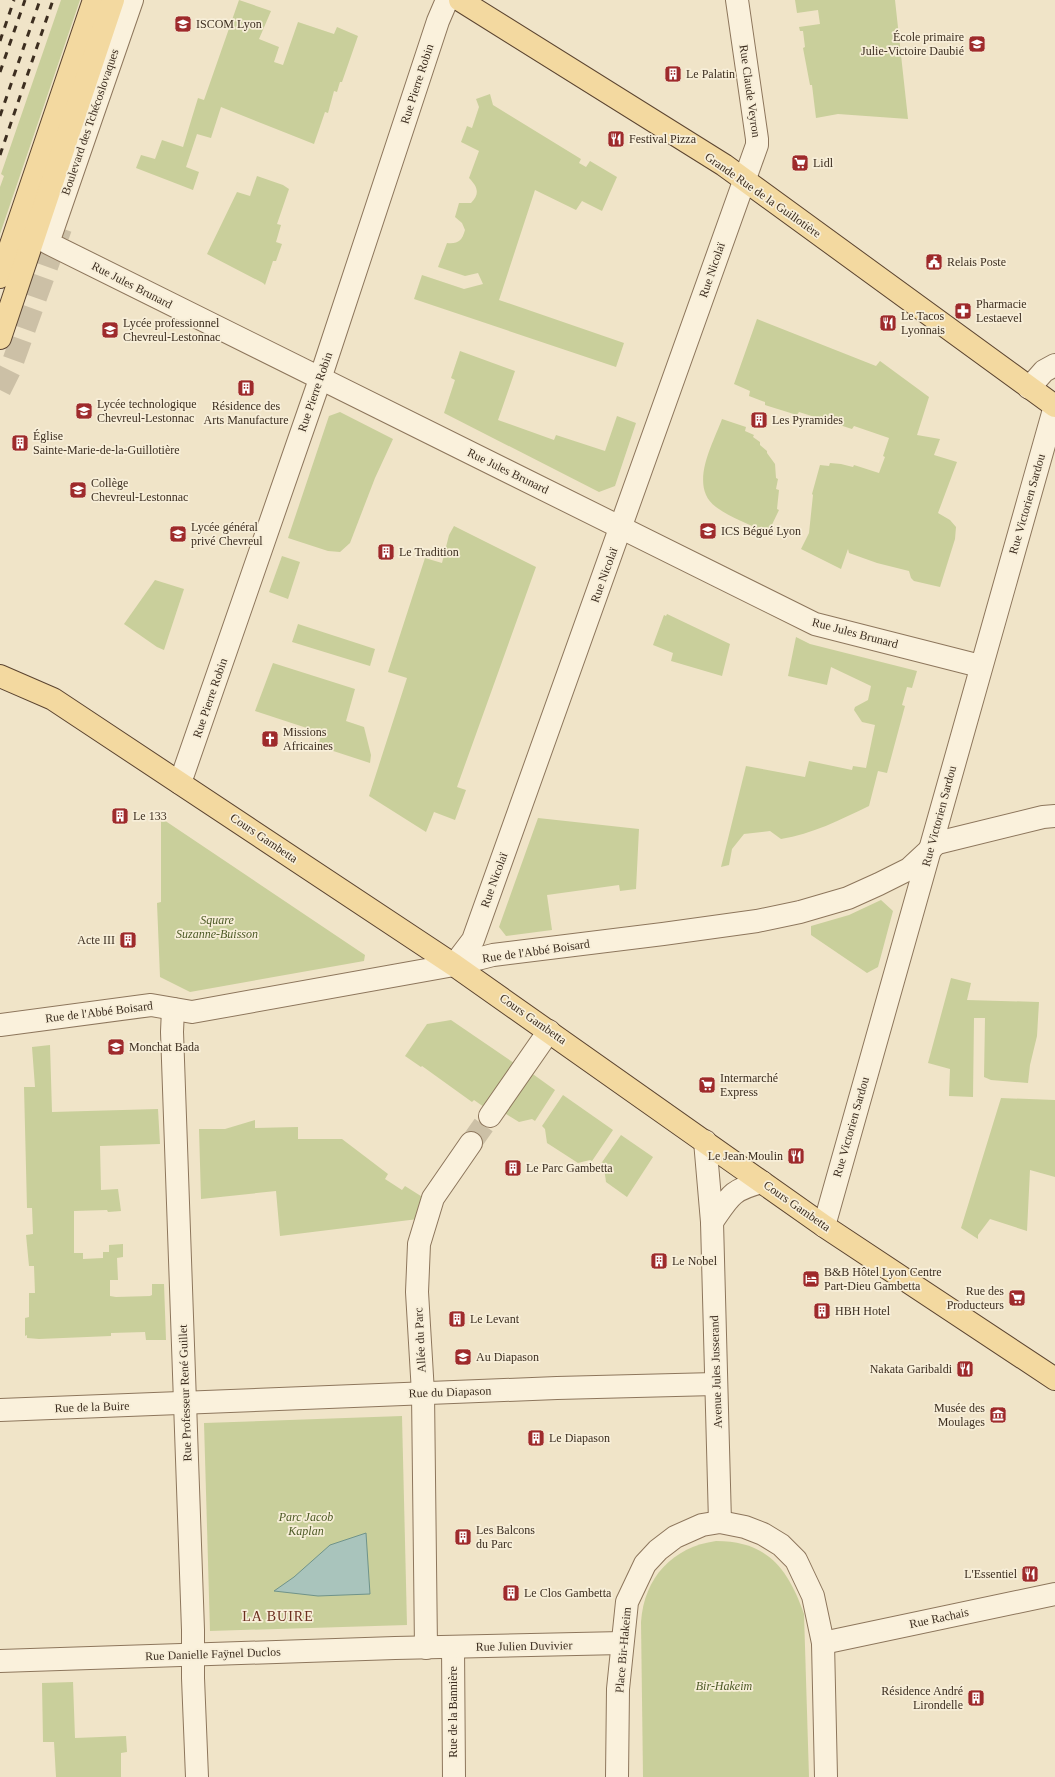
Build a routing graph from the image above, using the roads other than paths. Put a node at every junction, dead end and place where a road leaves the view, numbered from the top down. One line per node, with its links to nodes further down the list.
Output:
1 (94, 0): 9 (main road)
2 (113, 0): 10 (main road)
3 (132, 0): 8 (street, Boulevard des Tchécoslovaques)
4 (447, 0): 12 (street, Rue Pierre Robin)
5 (460, 0): 7 (main road, Grande Rue de la Guillotière)
6 (737, 0): 7 (street, Rue Claude Veyron)
7 (744, 180): 13 (main road, Grande Rue de la Guillotière); 15 (street, Rue Nicolaï)
8 (48, 243): 12 (street, Rue Jules Brunard)
9 (0, 277)
10 (0, 338)
11 (1055, 365): 13 (street)
12 (320, 379): 15 (street, Rue Jules Brunard); 18 (street, Rue Pierre Robin)
13 (1029, 388): 14 (main road, Grande Rue de la Guillotière)
14 (1055, 406): 16 (street, Rue Victorien Sardou)
15 (622, 527): 16 (street, Rue Jules Brunard); 21 (street, Rue Nicolaï)
16 (980, 666): 20 (street, Rue Victorien Sardou)
17 (0, 676): 18 (main road, Cours Gambetta)
18 (180, 783): 21 (main road, Cours Gambetta)
19 (1055, 816): 20 (street, Rue de l'Abbé Boisard)
20 (930, 850): 21 (street, Rue de l'Abbé Boisard); 30 (street, Rue Victorien Sardou)
21 (454, 965): 22 (street, Rue de l'Abbé Boisard); 24 (main road, Cours Gambetta)
22 (173, 1009): 23 (street, Rue de l'Abbé Boisard); 34 (street, Rue Professeur René Guillet)
23 (0, 1025)
24 (549, 1030): 25 (street); 26 (main road, Cours Gambetta)
25 (490, 1116)
26 (705, 1141): 28 (main road, Cours Gambetta); 29 (street, Avenue Jules Jusserand)
27 (471, 1143): 33 (street, Allée du Parc)
28 (762, 1182): 29 (street); 30 (main road, Cours Gambetta)
29 (712, 1222): 32 (street, Avenue Jules Jusserand)
30 (824, 1226): 31 (main road, Cours Gambetta)
31 (1055, 1379)
32 (715, 1384): 33 (street, Rue du Diapason); 36 (street, Avenue Jules Jusserand)
33 (423, 1393): 34 (street, Rue du Diapason); 41 (street, Allée du Parc)
34 (185, 1403): 35 (street, Rue de la Buire); 42 (street, Rue Professeur René Guillet)
35 (0, 1410)
36 (720, 1522): 38 (street, Place Bir-Hakeim); 39 (street, Place Bir-Hakeim)
37 (1055, 1594): 38 (street, Rue Rachais)
38 (823, 1642): 47 (street, Place Bir-Hakeim)
39 (622, 1643): 40 (street, Rue Julien Duvivier); 46 (street, Place Bir-Hakeim)
40 (454, 1647): 41 (street, Rue Julien Duvivier); 45 (street, Rue de la Bannière)
41 (426, 1648): 42 (street, Rue Danielle Faÿnel Duclos)
42 (193, 1655): 43 (street, Rue Danielle Faÿnel Duclos); 44 (street, Rue Professeur René Guillet)
43 (0, 1661)
44 (197, 1777)
45 (454, 1777)
46 (617, 1777)
47 (826, 1777)

